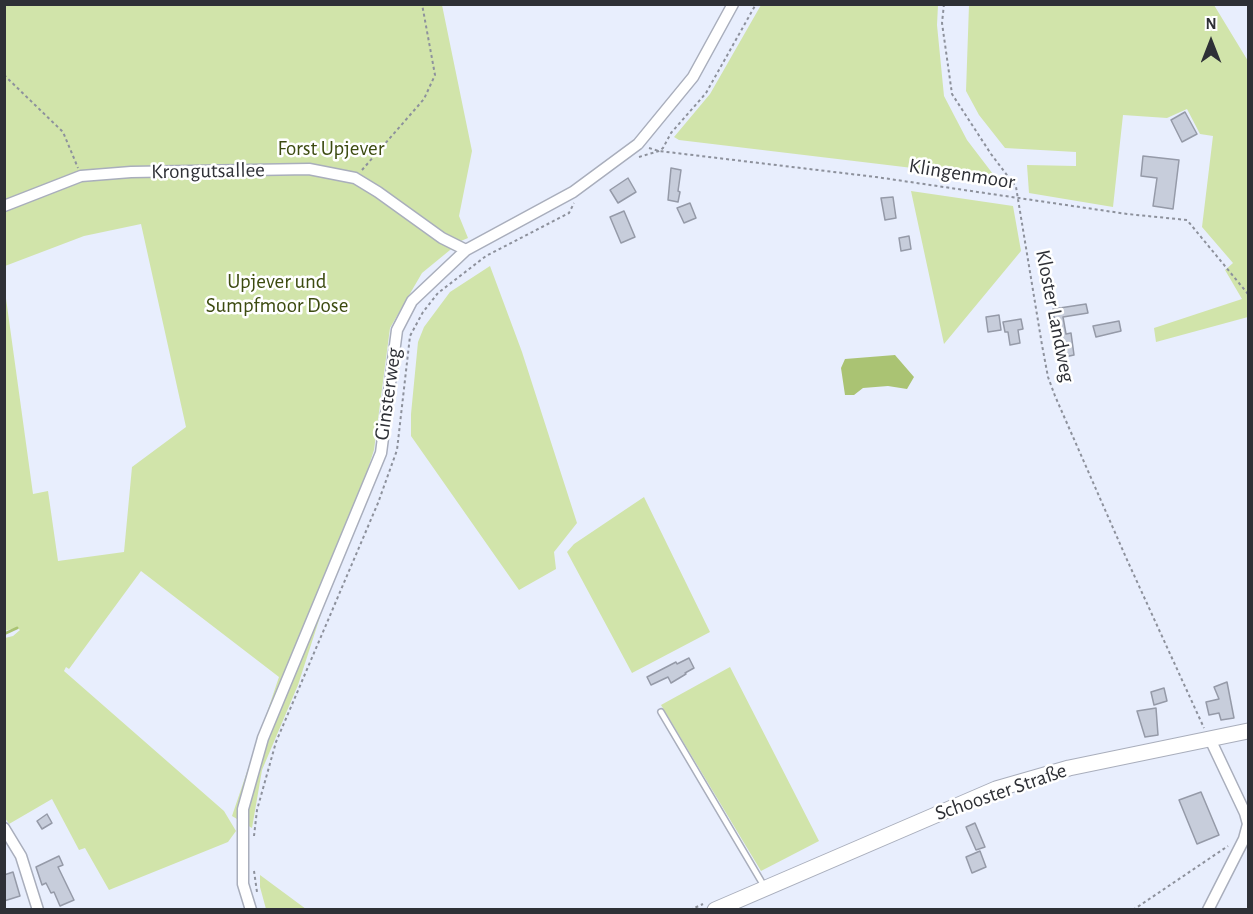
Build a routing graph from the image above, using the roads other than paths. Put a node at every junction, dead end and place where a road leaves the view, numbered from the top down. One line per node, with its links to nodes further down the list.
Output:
1 (734, 4): 3 (street, Ginsterweg)
2 (4, 206): 3 (street, Krongutsallee)
3 (466, 250): 10 (street, Ginsterweg)
4 (661, 712): 8 (lane)
5 (1248, 731): 6 (street, Schooster Straße)
6 (1208, 735): 8 (street, Schooster Straße); 12 (street)
7 (4, 828): 9 (street)
8 (764, 888): 11 (street, Schooster Straße)
9 (38, 909)
10 (251, 909)
11 (715, 909)
12 (1208, 909)

